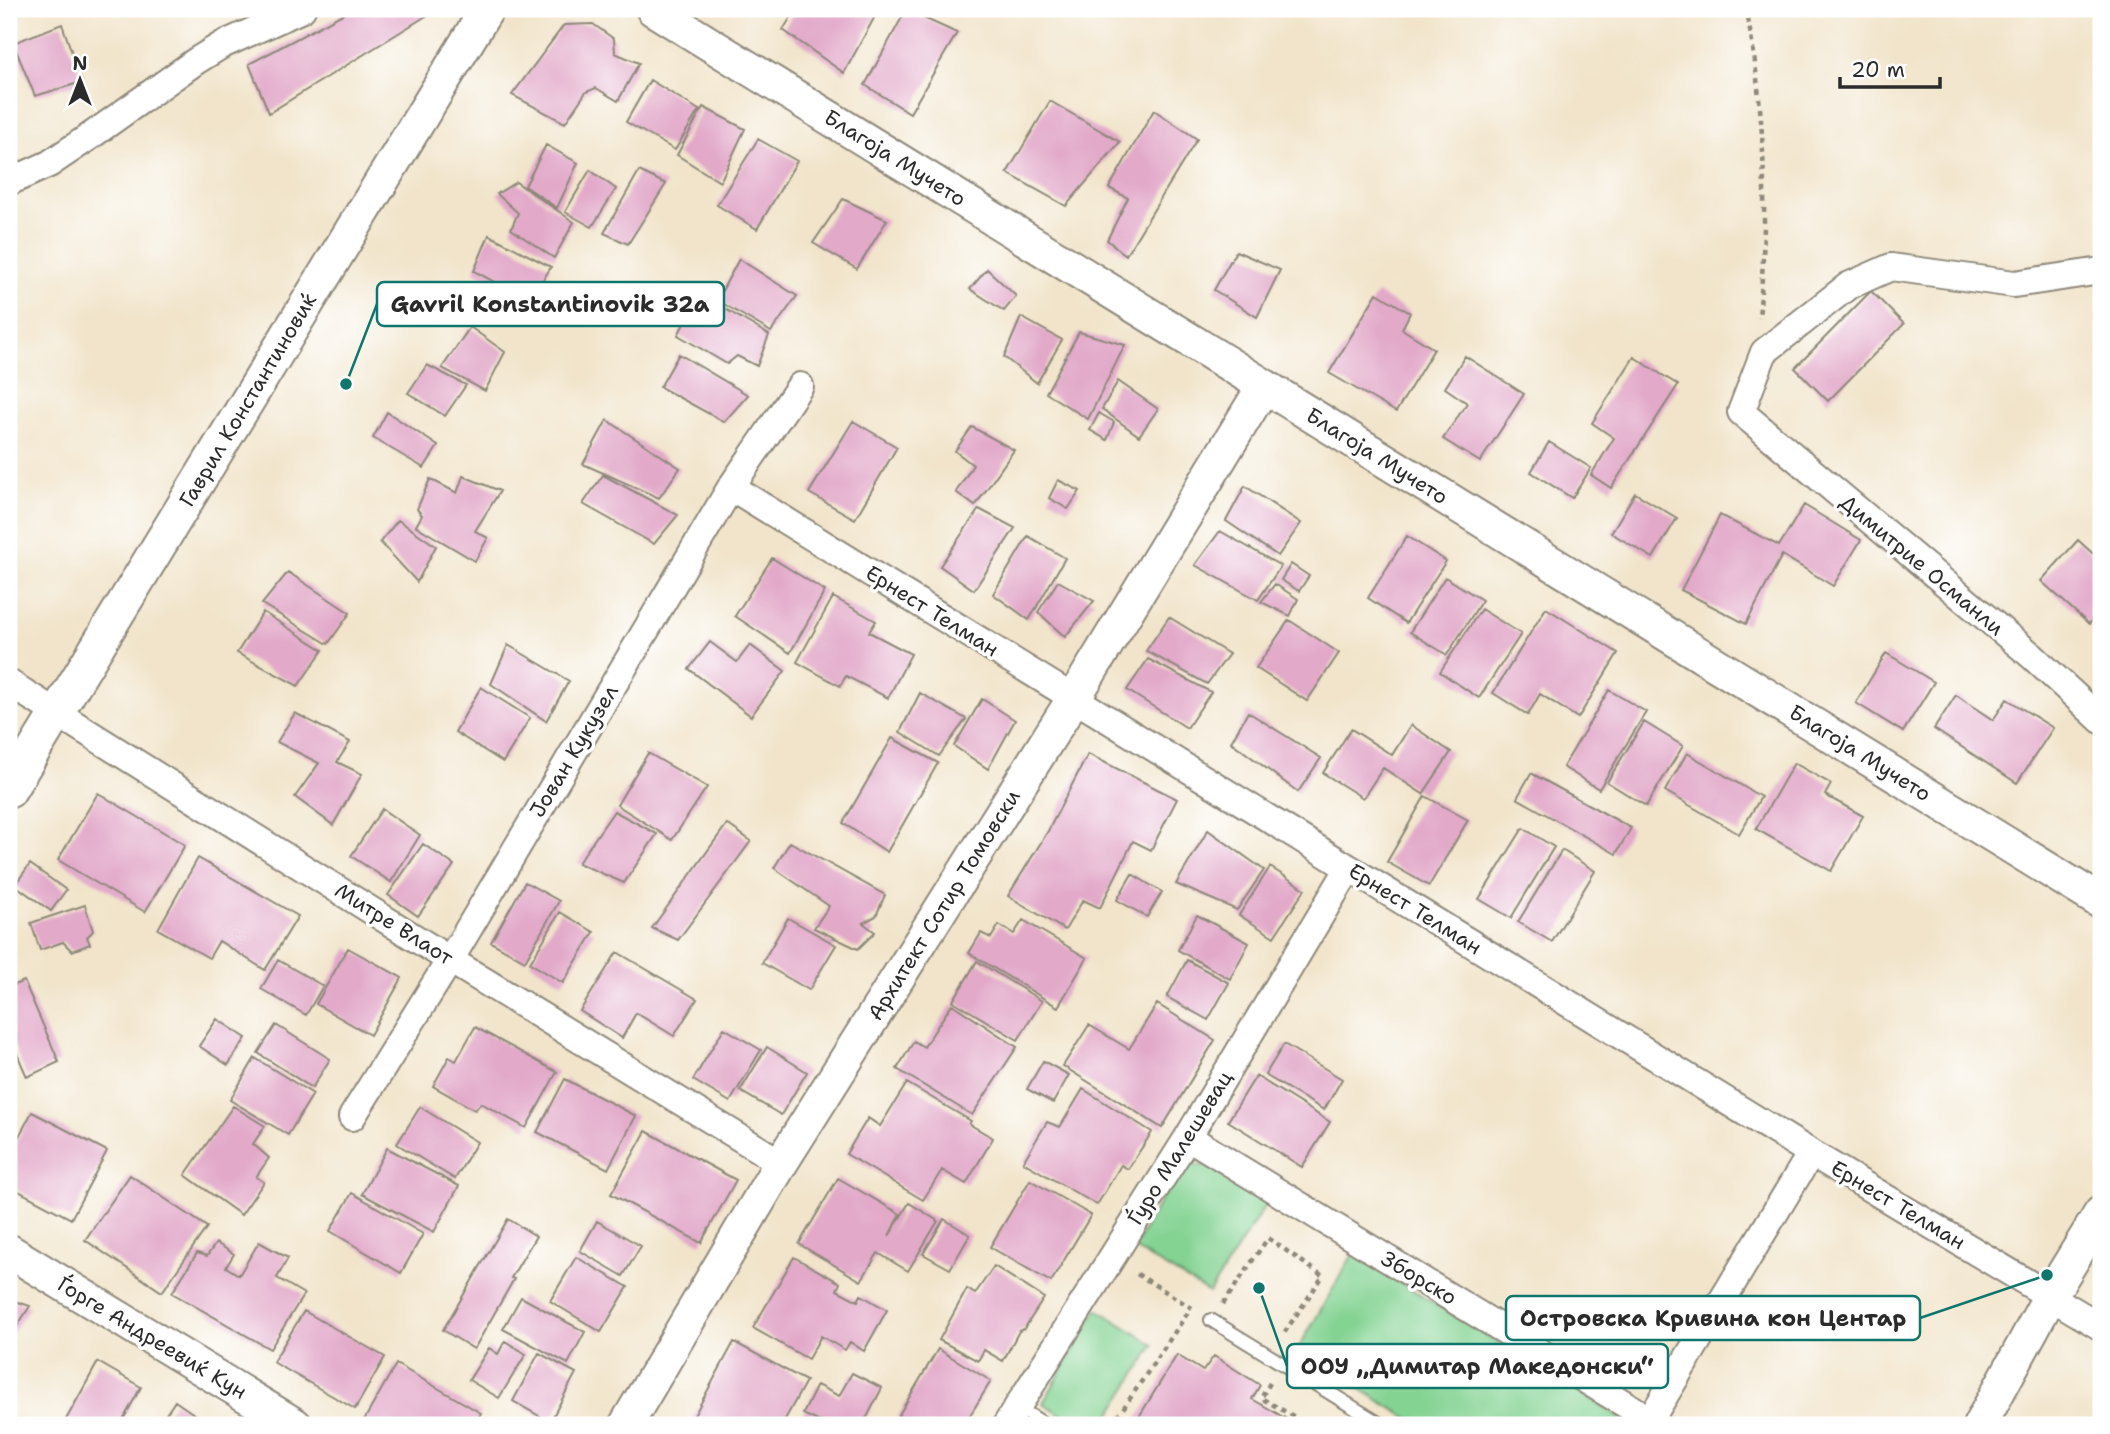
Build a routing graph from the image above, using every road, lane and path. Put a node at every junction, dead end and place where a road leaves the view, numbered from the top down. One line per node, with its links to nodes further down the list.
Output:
1 (302, 9): 5 (street)
2 (487, 9): 13 (street, Гаврил Константиновиќ)
3 (653, 9): 9 (street, Благоја Мучето)
4 (1746, 9): 7 (path)
5 (9, 182)
6 (2101, 271): 14 (street, Димитрие Османли)
7 (1758, 330)
8 (800, 386): 10 (street, Јован Кукузел)
9 (1264, 386): 12 (street, Архитект Сотир Томовски); 17 (street, Благоја Мучето)
10 (731, 487): 12 (street, Ернест Телман); 18 (street, Јован Кукузел)
11 (9, 683): 13 (street, Митре Влаот)
12 (1074, 698): 16 (street, Ернест Телман); 22 (street, Архитект Сотир Томовски)
13 (57, 713): 15 (street, Гаврил Константиновиќ); 18 (street, Митре Влаот)
14 (2101, 720)
15 (9, 792)
16 (1349, 868): 20 (street, Ѓуро Малешевац); 21 (street, Ернест Телман)
17 (2101, 902)
18 (450, 960): 19 (street, Јован Кукузел); 22 (street, Митре Влаот)
19 (352, 1117)
20 (1188, 1137): 32 (street, Ѓуро Малешевац); 33 (street, Зборско)
21 (1811, 1153): 26 (street, Ернест Телман); 33 (street)
22 (781, 1163): 35 (street, Архитект Сотир Томовски)
23 (2101, 1213): 26 (street)
24 (9, 1251): 34 (street, Ѓорге Андреевиќ Кун)
25 (1135, 1273): 27 (path)
26 (2050, 1296): 29 (street, Ернест Телман); 40 (street)
27 (1192, 1308): 28 (path); 37 (path)
28 (1211, 1321): 30 (lane); 30 (path)
29 (2101, 1327)
30 (1269, 1356): 31 (lane)
31 (1282, 1364): 38 (path); 39 (lane)
32 (1012, 1416): 36 (lane)
33 (1649, 1422)
34 (295, 1425)
35 (626, 1425)
36 (1045, 1425)
37 (1112, 1425)
38 (1309, 1425)
39 (1382, 1425)
40 (1980, 1425)

